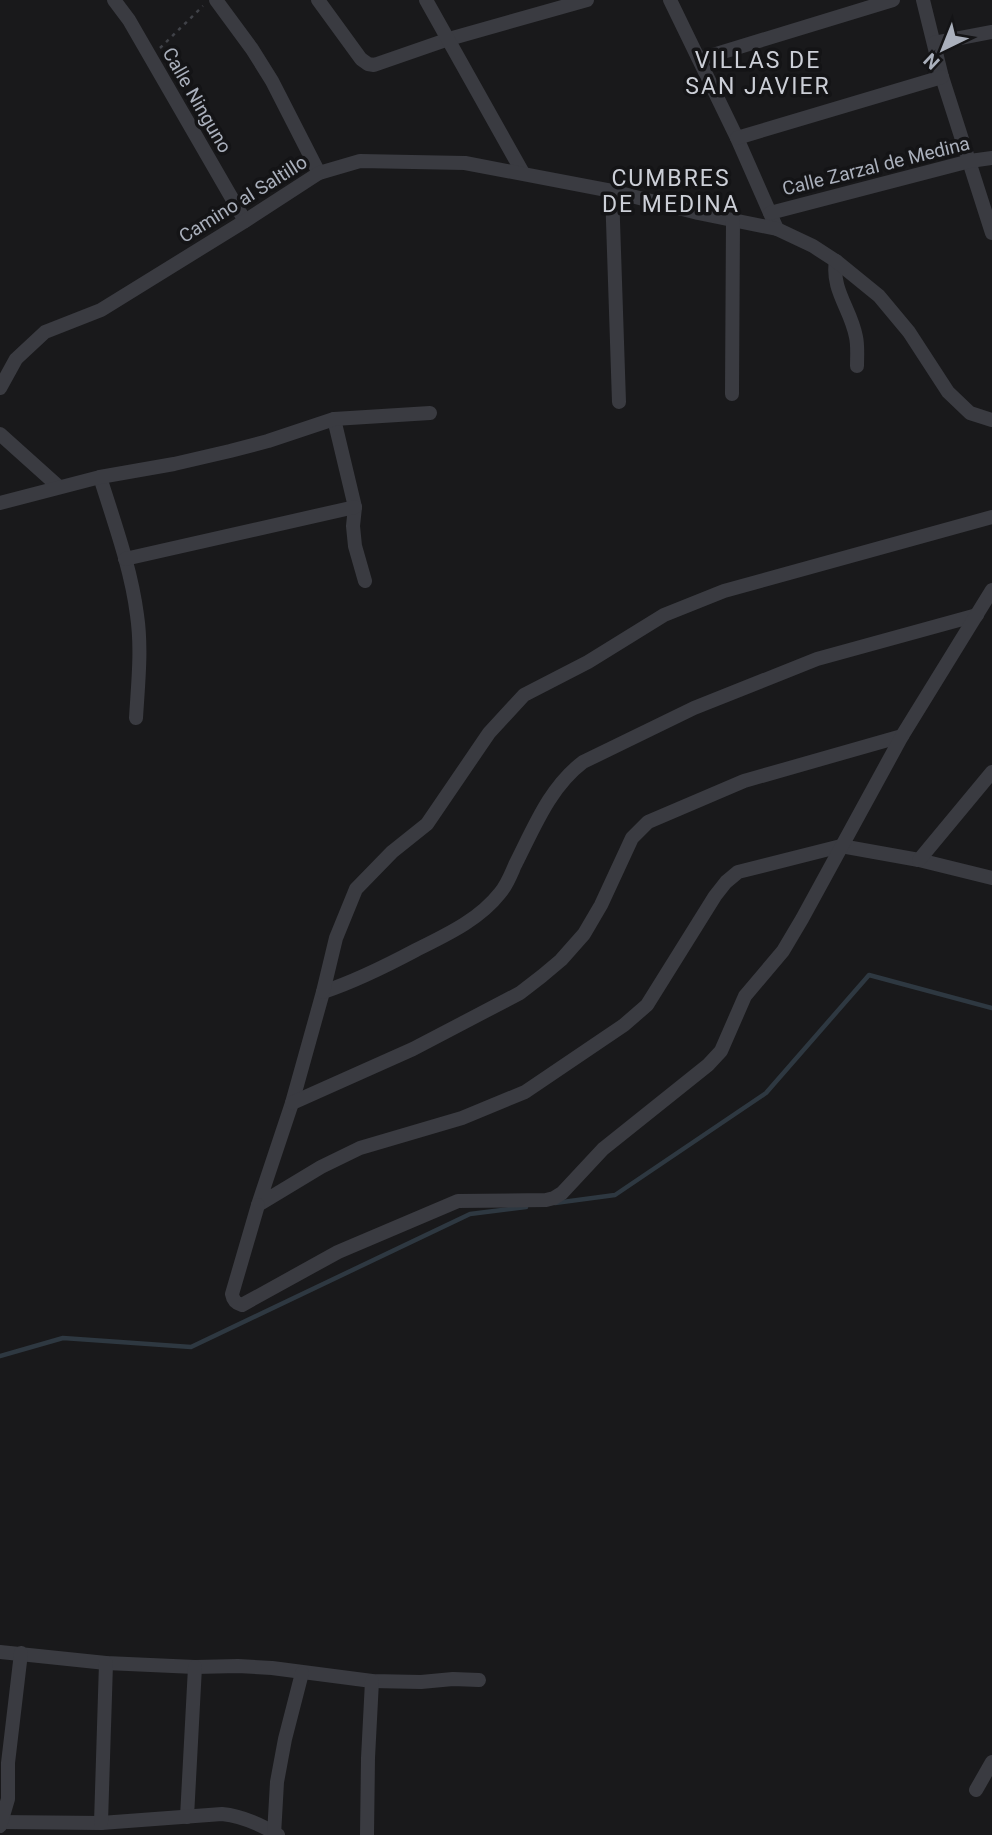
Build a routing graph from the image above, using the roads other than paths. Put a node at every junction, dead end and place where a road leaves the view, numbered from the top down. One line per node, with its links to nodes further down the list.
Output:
1 (114, 0): 23 (street, Calle Ninguno)
2 (216, 0): 17 (street)
3 (318, 0): 10 (street)
4 (426, 0): 10 (street)
5 (587, 0): 10 (street)
6 (670, 0): 12 (street)
7 (893, 0): 12 (street)
8 (923, 0): 11 (street)
9 (992, 32): 11 (street)
10 (449, 39): 18 (street)
11 (934, 43): 13 (street)
12 (699, 59): 14 (street)
13 (942, 77): 14 (street); 16 (street)
14 (737, 138): 20 (street)
15 (992, 158): 16 (street, Calle Zarzal de Medina)
16 (970, 161): 20 (street, Calle Zarzal de Medina); 21 (street)
17 (319, 173): 18 (street, Camino al Saltillo); 23 (street, Camino al Saltillo)
18 (523, 173): 19 (street, Camino al Saltillo)
19 (612, 191): 22 (street, Camino al Saltillo); 30 (street)
20 (770, 213): 24 (street)
21 (989, 218): 25 (street)
22 (733, 220): 24 (street, Camino al Saltillo); 29 (street)
23 (245, 221): 28 (street, Camino al Saltillo)
24 (777, 229): 26 (street, Camino al Saltillo)
25 (992, 233)
26 (836, 261): 27 (street); 33 (street, Camino al Saltillo)
27 (857, 366)
28 (0, 388)
29 (732, 394)
30 (619, 402)
31 (430, 413): 32 (street)
32 (334, 419): 35 (street); 38 (street)
33 (992, 420)
34 (0, 434): 36 (street)
35 (100, 477): 36 (street); 40 (street)
36 (59, 487): 37 (street)
37 (0, 503)
38 (355, 507): 40 (street); 41 (street)
39 (992, 517): 50 (street)
40 (125, 559): 44 (street)
41 (365, 581)
42 (992, 590): 43 (street)
43 (977, 615): 45 (street); 50 (street)
44 (136, 718)
45 (902, 736): 47 (street); 51 (street)
46 (992, 772): 48 (street)
47 (841, 846): 48 (street); 52 (street); 52 (street)
48 (919, 860): 49 (street)
49 (992, 878)
50 (323, 992): 51 (street)
51 (292, 1103): 52 (street)
52 (258, 1206)
53 (0, 1652): 54 (street)
54 (21, 1653): 55 (street); 63 (street)
55 (106, 1663): 56 (street); 64 (street)
56 (195, 1667): 57 (street); 62 (street)
57 (303, 1673): 59 (street); 65 (street)
58 (479, 1680): 59 (street)
59 (372, 1681): 66 (street)
60 (992, 1762): 61 (street)
61 (976, 1790)
62 (187, 1816): 64 (street); 65 (street)
63 (1, 1823): 64 (street)
64 (101, 1823)
65 (275, 1834)
66 (367, 1835)

